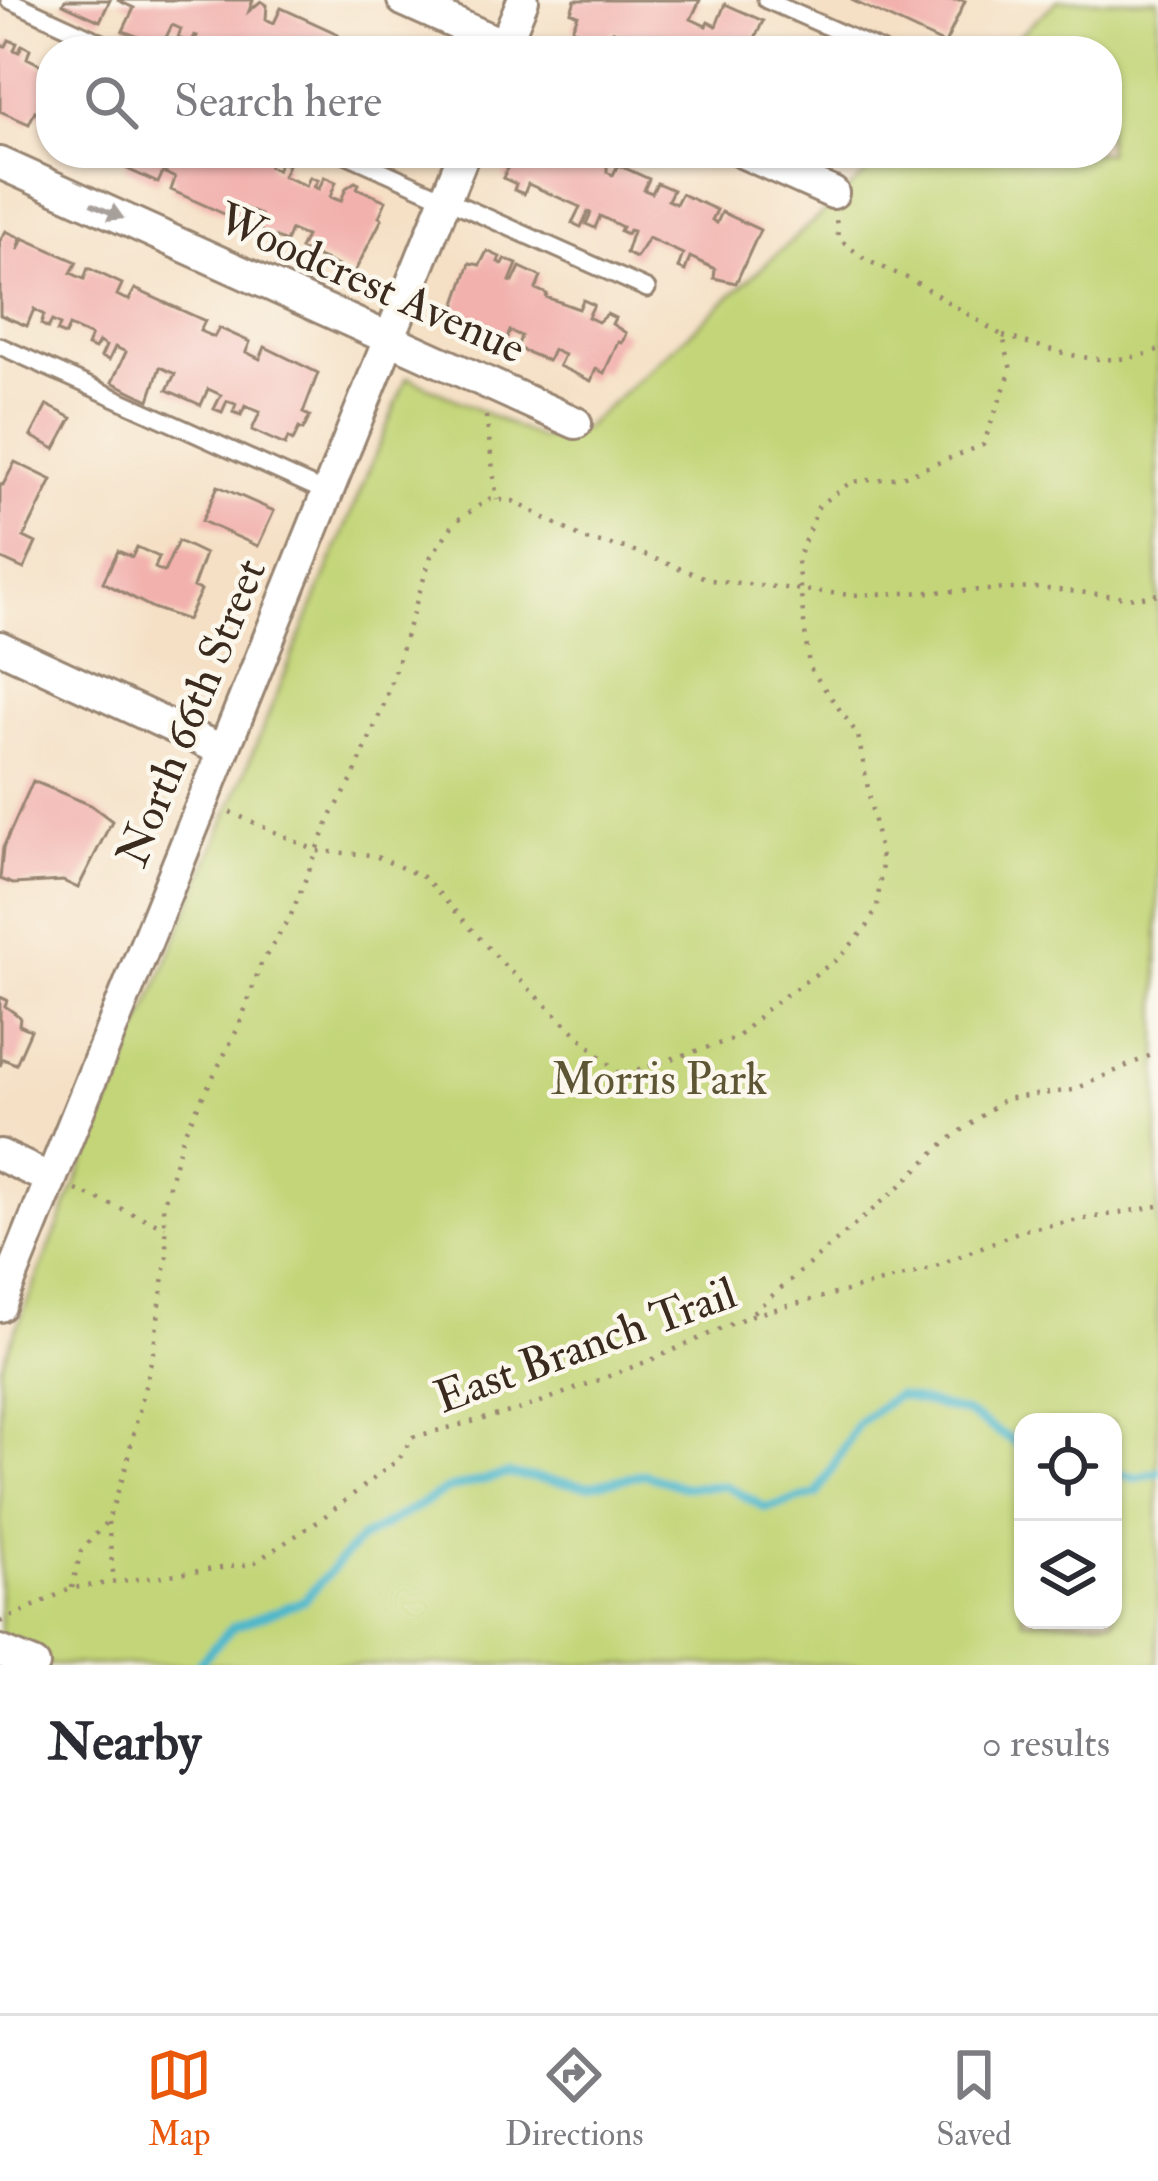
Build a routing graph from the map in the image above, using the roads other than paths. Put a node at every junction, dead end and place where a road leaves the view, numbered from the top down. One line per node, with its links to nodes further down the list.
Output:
1 (9, 0): 5 (lane)
2 (403, 0): 6 (street)
3 (523, 0): 7 (street)
4 (766, 0): 8 (lane)
5 (87, 36)
6 (480, 36)
7 (512, 36)
8 (848, 36)
9 (0, 163): 16 (street, Woodcrest Avenue, one-way to 16)
10 (376, 168): 14 (lane)
11 (458, 168): 14 (street, North 66th Street)
12 (777, 168): 13 (street)
13 (832, 193)
14 (446, 200): 15 (lane); 16 (street, North 66th Street)
15 (647, 289)
16 (386, 338): 18 (street, Woodcrest Avenue); 19 (street, North 66th Street)
17 (0, 346): 19 (lane)
18 (576, 423)
19 (327, 493): 21 (street, North 66th Street)
20 (0, 647): 21 (street)
21 (222, 750): 23 (street, North 66th Street)
22 (0, 1155): 23 (street)
23 (50, 1179): 24 (street, North 66th Street)
24 (0, 1306)
25 (0, 1652): 26 (street)
26 (34, 1665)

